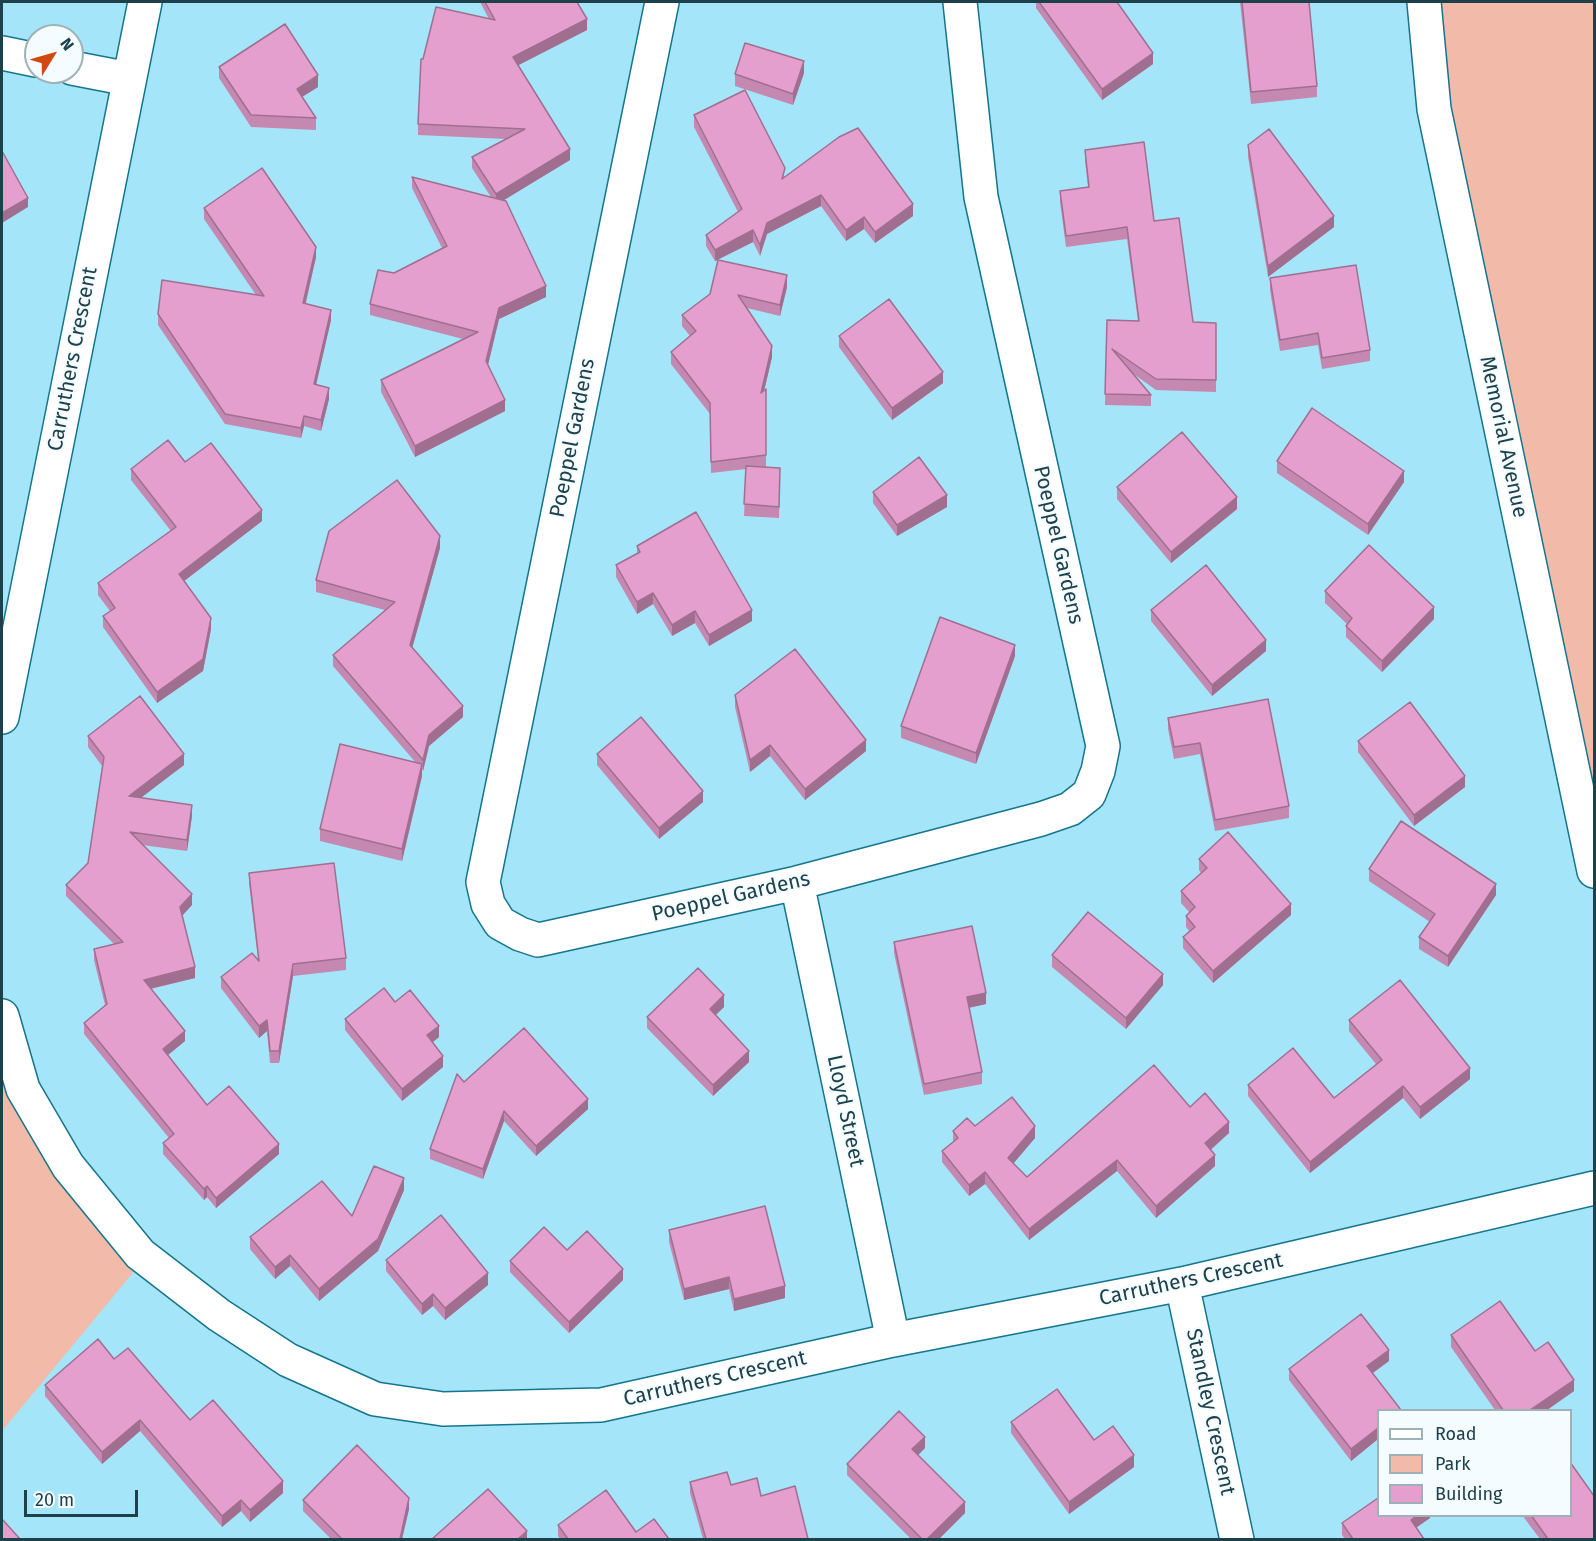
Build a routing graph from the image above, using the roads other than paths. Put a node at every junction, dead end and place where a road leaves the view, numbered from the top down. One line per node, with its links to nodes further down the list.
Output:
1 (145, 2): 8 (street, Carruthers Crescent)
2 (662, 2): 11 (street, Poeppel Gardens)
3 (960, 2): 11 (street, Poeppel Gardens)
4 (1424, 2): 10 (street, Memorial Avenue)
5 (2, 53): 6 (street)
6 (24, 58)
7 (84, 70): 8 (street)
8 (129, 79): 9 (street, Carruthers Crescent)
9 (2, 717)
10 (1594, 871)
11 (797, 883): 15 (street, Lloyd Street)
12 (2, 1016): 15 (street, Carruthers Crescent)
13 (1594, 1188): 14 (street, Carruthers Crescent)
14 (1182, 1284): 15 (street, Carruthers Crescent); 16 (street, Standley Crescent)
15 (893, 1340)
16 (1237, 1539)

